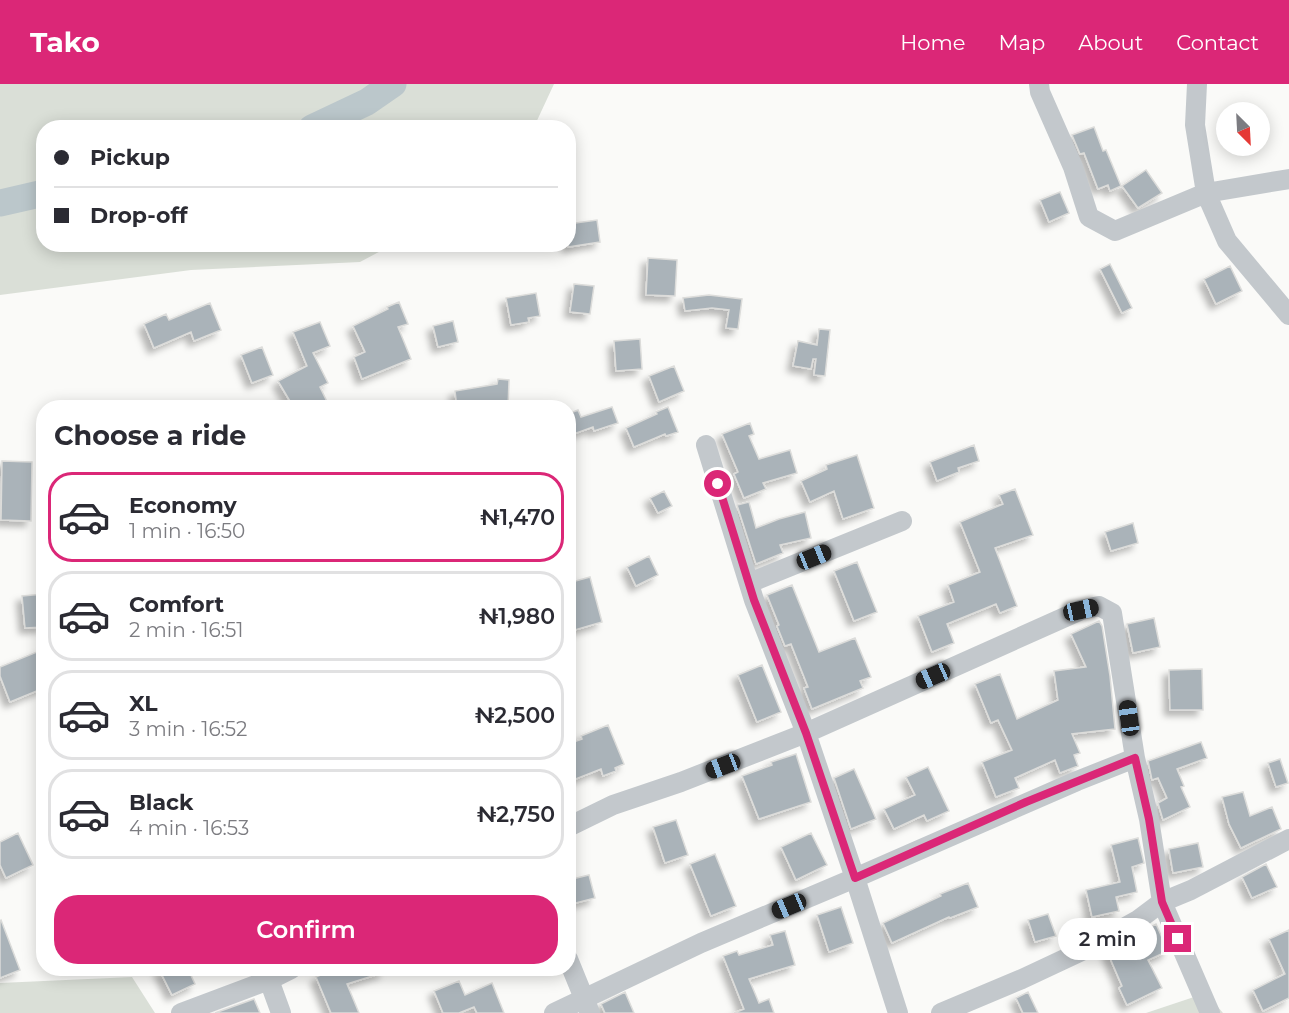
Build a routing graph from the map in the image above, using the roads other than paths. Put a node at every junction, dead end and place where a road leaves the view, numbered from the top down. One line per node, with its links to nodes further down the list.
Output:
1 (1039, 84): 4 (street)
2 (1197, 84): 4 (street)
3 (1289, 179): 4 (street)
4 (1206, 193): 5 (street)
5 (1289, 315)
6 (706, 445): 8 (street)
7 (902, 521): 8 (street)
8 (748, 584): 9 (street)
9 (806, 733): 10 (street); 11 (street); 13 (street)
10 (1135, 758): 13 (street); 14 (street)
11 (576, 823)
12 (1289, 838): 14 (street)
13 (855, 878): 18 (street); 22 (street)
14 (1162, 902): 23 (street); 24 (street)
15 (277, 976): 17 (street)
16 (575, 976): 18 (street)
17 (269, 980): 19 (street); 20 (street)
18 (587, 1006): 21 (street)
19 (181, 1013)
20 (281, 1013)
21 (554, 1013)
22 (898, 1013)
23 (941, 1013)
24 (1210, 1013)

